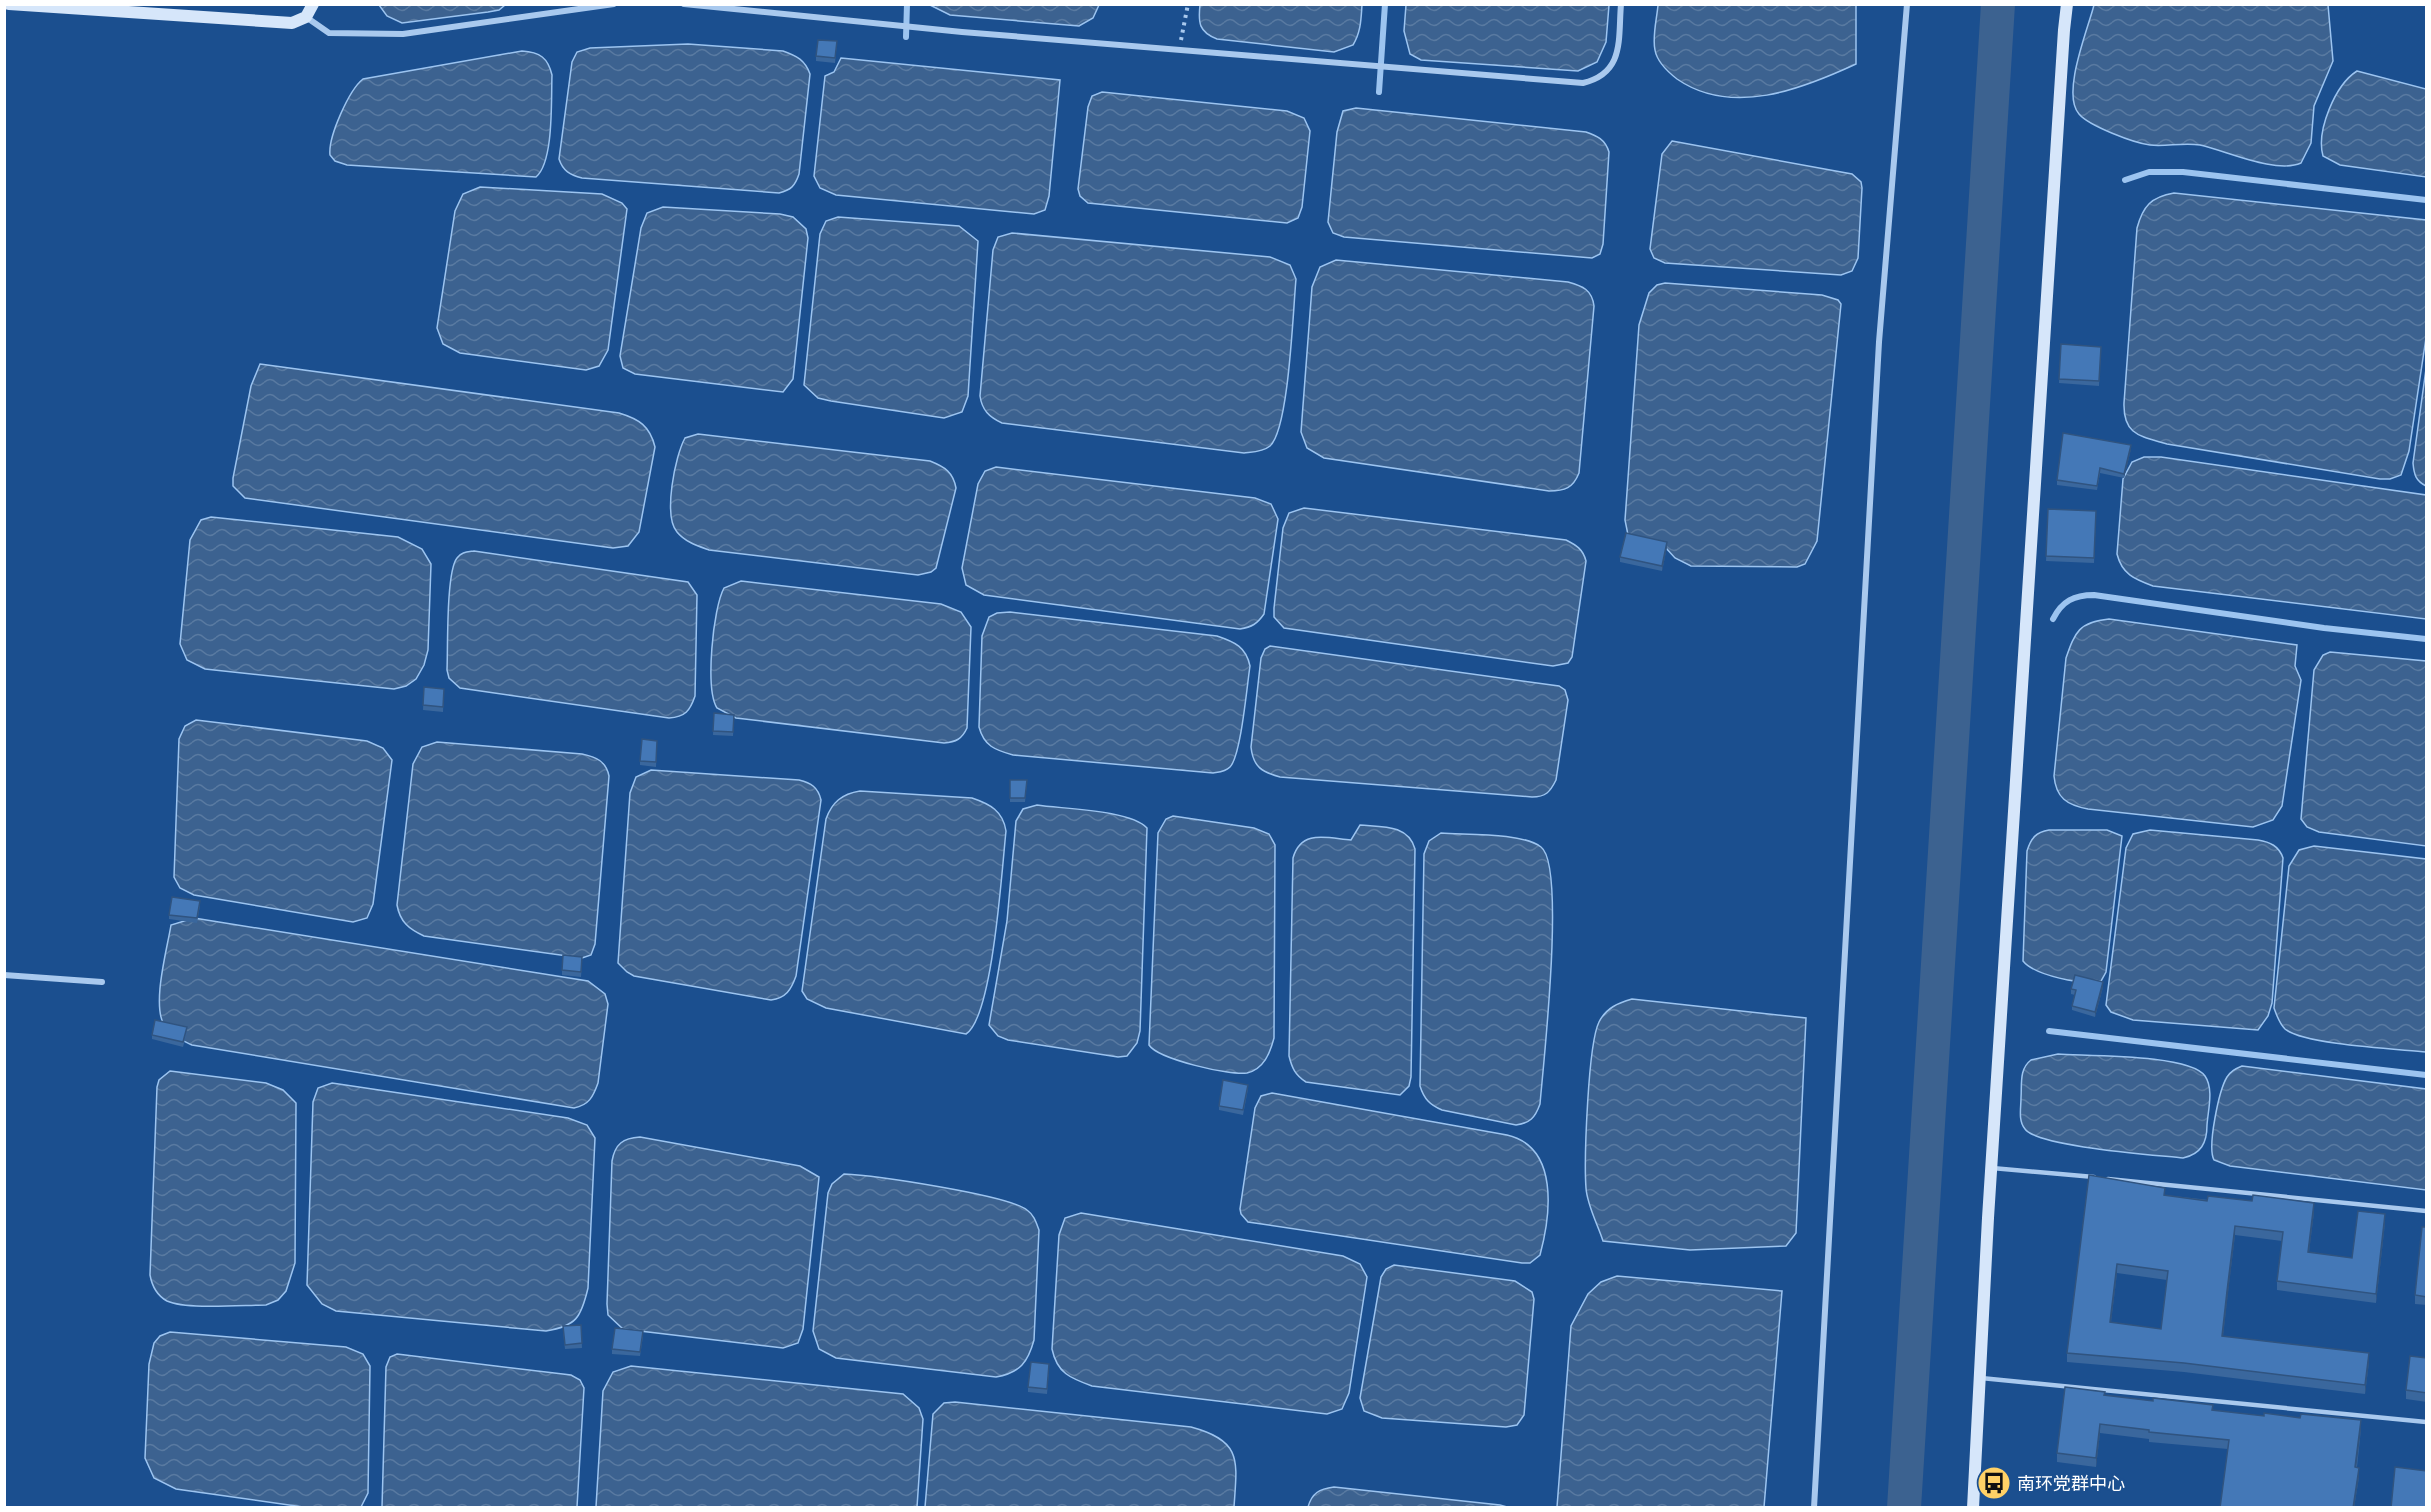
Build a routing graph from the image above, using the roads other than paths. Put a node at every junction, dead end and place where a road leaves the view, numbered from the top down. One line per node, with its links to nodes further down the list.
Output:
1 (9, 4): 9 (street)
2 (313, 4): 9 (street)
3 (614, 4): 9 (street)
4 (684, 4): 8 (street)
5 (1621, 4): 8 (street)
6 (1907, 4): 16 (street)
7 (2067, 4): 12 (street)
8 (700, 5)
9 (306, 18)
10 (4, 975): 11 (street)
11 (102, 982)
12 (1992, 1168): 13 (lane); 14 (street)
13 (2427, 1211)
14 (1980, 1378): 15 (lane); 17 (street)
15 (2427, 1422)
16 (1814, 1508)
17 (1973, 1508)

